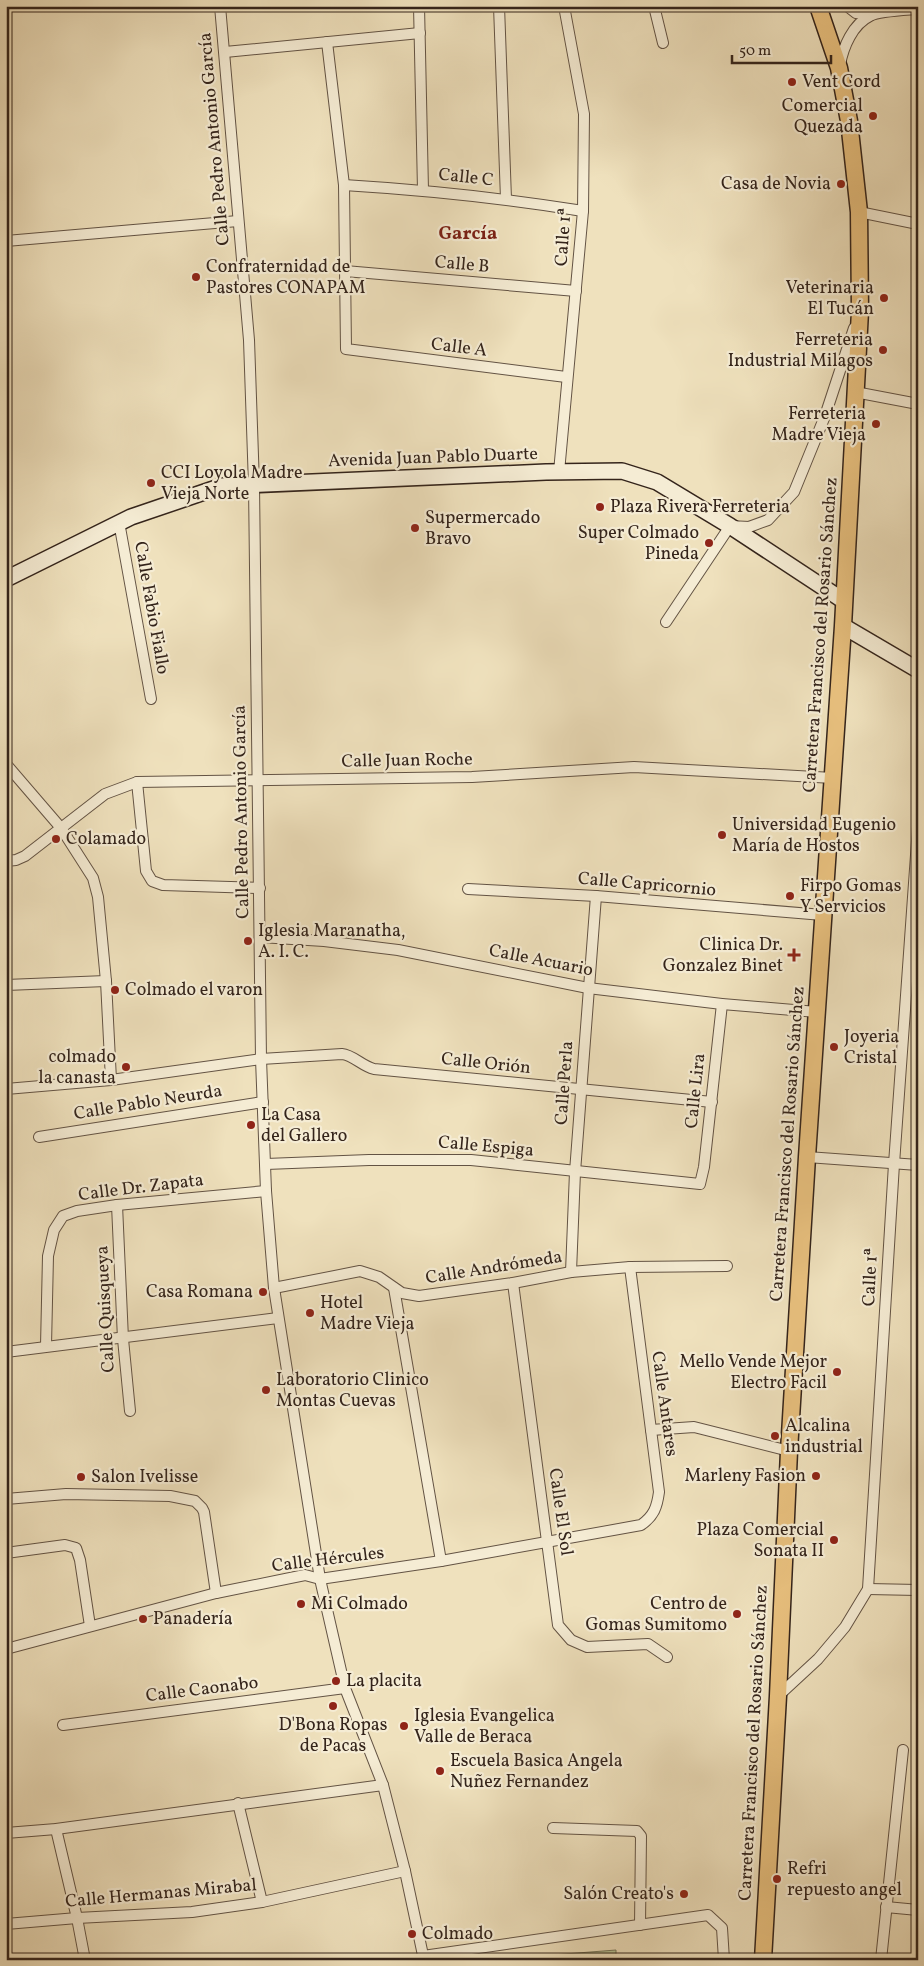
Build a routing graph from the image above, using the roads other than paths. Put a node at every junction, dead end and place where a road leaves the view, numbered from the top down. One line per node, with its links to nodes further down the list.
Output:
1 (220, 6): 13 (street, Calle Pedro Antonio García)
2 (420, 6): 10 (street)
3 (499, 6): 17 (street)
4 (564, 6): 18 (street, Calle 1ª)
5 (654, 6): 12 (street)
6 (818, 6): 14 (main road, Carretera Francisco del Rosario Sánchez)
7 (847, 6): 9 (street)
8 (918, 9): 9 (street)
9 (871, 16): 14 (street)
10 (420, 33): 11 (street); 16 (street)
11 (327, 42): 13 (street); 15 (street)
12 (663, 43)
13 (225, 52): 20 (street, Calle Pedro Antonio García)
14 (839, 68): 19 (main road, Carretera Francisco del Rosario Sánchez)
15 (344, 184): 16 (street, Calle C); 23 (street)
16 (423, 190): 17 (street, Calle C)
17 (506, 198): 18 (street, Calle C)
18 (583, 211): 24 (street, Calle 1ª)
19 (859, 212): 21 (street); 25 (main road, Carretera Francisco del Rosario Sánchez)
20 (238, 221): 22 (street); 30 (street, Calle Pedro Antonio García)
21 (918, 224)
22 (6, 241)
23 (345, 270): 24 (street, Calle B); 26 (street, Calle A)
24 (576, 291): 26 (street, Calle 1ª)
25 (860, 311): 27 (main road, Carretera Francisco del Rosario Sánchez); 32 (street)
26 (566, 377): 29 (street, Calle 1ª)
27 (856, 392): 28 (street); 34 (main road, Carretera Francisco del Rosario Sánchez)
28 (918, 404)
29 (559, 472): 30 (main road, Avenida Juan Pablo Duarte); 32 (main road, Avenida Juan Pablo Duarte)
30 (254, 484): 31 (main road, Avenida Juan Pablo Duarte); 41 (street, Calle Pedro Antonio García)
31 (119, 522): 33 (main road, Avenida Juan Pablo Duarte); 38 (street, Calle Fabio Fiallo)
32 (730, 526): 34 (main road, Avenida Juan Pablo Duarte); 35 (street)
33 (6, 579)
34 (844, 601): 36 (main road, Carretera Francisco del Rosario Sánchez)
35 (666, 622)
36 (843, 626): 37 (main road); 40 (main road, Carretera Francisco del Rosario Sánchez)
37 (918, 670)
38 (151, 699)
39 (6, 764): 44 (street)
40 (833, 778): 41 (street, Calle Juan Roche); 50 (main road, Carretera Francisco del Rosario Sánchez)
41 (258, 780): 42 (street, Calle Juan Roche); 46 (street, Calle Pedro Antonio García)
42 (137, 782): 44 (street, Calle Juan Roche); 46 (street)
43 (918, 827): 49 (street, Calle 1ª)
44 (61, 828): 45 (street, Calle Juan Roche); 52 (street)
45 (6, 861)
46 (260, 888): 51 (street, Calle Pedro Antonio García)
47 (468, 890): 48 (street, Calle Capricornio)
48 (596, 896): 50 (street, Calle Capricornio); 54 (street, Calle Perla)
49 (914, 902): 66 (street, Calle 1ª)
50 (823, 915): 56 (main road, Carretera Francisco del Rosario Sánchez)
51 (260, 937): 54 (street, Calle Acuario); 57 (street, Calle Pedro Antonio García)
52 (106, 981): 53 (street); 58 (street)
53 (6, 985)
54 (588, 988): 55 (street, Calle Acuario); 60 (street, Calle Perla)
55 (722, 1004): 56 (street, Calle Acuario); 62 (street, Calle Lira)
56 (817, 1012): 64 (main road, Carretera Francisco del Rosario Sánchez)
57 (261, 1059): 58 (street, Calle Orión); 60 (street, Calle Orión); 61 (street, Calle Pedro Antonio García)
58 (111, 1080): 59 (street, Calle Orión)
59 (6, 1089)
60 (581, 1089): 62 (street, Calle Orión); 68 (street, Calle Perla)
61 (263, 1102): 63 (street, Calle Pablo Neurda); 65 (street, Calle Pedro Antonio García)
62 (712, 1102): 69 (street, Calle Lira)
63 (39, 1137)
64 (807, 1157): 66 (street); 84 (main road, Carretera Francisco del Rosario Sánchez)
65 (266, 1164): 68 (street, Calle Espiga); 70 (street, Calle Pedro Antonio García)
66 (894, 1164): 67 (street); 91 (street, Calle 1ª)
67 (918, 1165)
68 (575, 1172): 69 (street, Calle Espiga); 74 (street, Calle Perla)
69 (702, 1181)
70 (266, 1191): 71 (street, Calle Dr. Zapata); 76 (street, Calle Pedro Antonio García)
71 (117, 1205): 79 (street, Calle Quisqueya); 80 (street, Calle Dr. Zapata)
72 (728, 1266): 73 (street, Calle Andrómeda)
73 (630, 1267): 74 (street, Calle Andrómeda); 83 (street, Calle Antares)
74 (571, 1272): 75 (street, Calle Andrómeda)
75 (513, 1283): 77 (street, Calle Andrómeda); 87 (street, Calle El Sol)
76 (274, 1288): 77 (street, Calle Andrómeda); 78 (street, Calle Pedro Antonio García)
77 (394, 1288): 89 (street)
78 (278, 1318): 79 (street); 90 (street, Calle Pedro Antonio García)
79 (123, 1339): 80 (street); 82 (street, Calle Quisqueya)
80 (46, 1346): 81 (street)
81 (6, 1352)
82 (130, 1411)
83 (651, 1430): 84 (street); 86 (street, Calle Antares)
84 (789, 1450): 98 (main road, Carretera Francisco del Rosario Sánchez)
85 (6, 1499): 93 (street)
86 (628, 1528): 87 (street, Calle Hércules)
87 (548, 1543): 89 (street, Calle Hércules); 96 (street, Calle El Sol)
88 (6, 1553): 94 (street)
89 (441, 1561): 90 (street, Calle Hércules)
90 (320, 1579): 93 (street, Calle Hércules); 97 (street, Calle Pedro Antonio García)
91 (868, 1589): 92 (street); 98 (street, Calle 1ª)
92 (918, 1590)
93 (216, 1594): 94 (street, Calle Hércules)
94 (90, 1626): 95 (street, Calle Hércules)
95 (6, 1649)
96 (668, 1656)
97 (345, 1688): 99 (street, Calle Caonabo); 101 (street, Calle Pedro Antonio García)
98 (778, 1696): 116 (main road, Carretera Francisco del Rosario Sánchez)
99 (63, 1725)
100 (903, 1750): 108 (street)
101 (383, 1785): 102 (street); 106 (street, Calle Pedro Antonio García)
102 (238, 1803): 104 (street); 107 (street)
103 (553, 1828): 112 (street)
104 (56, 1829): 105 (street); 110 (street)
105 (6, 1833)
106 (405, 1871): 107 (street, Calle Hermanas Mirabal); 113 (street, Calle Pedro Antonio García)
107 (262, 1902): 110 (street, Calle Hermanas Mirabal)
108 (886, 1907): 109 (street); 117 (street)
109 (918, 1910)
110 (78, 1918): 111 (street, Calle Hermanas Mirabal); 114 (street)
111 (6, 1924)
112 (640, 1925): 113 (street); 115 (street)
113 (423, 1958)
114 (85, 1960)
115 (724, 1960)
116 (763, 1960)
117 (881, 1960)

